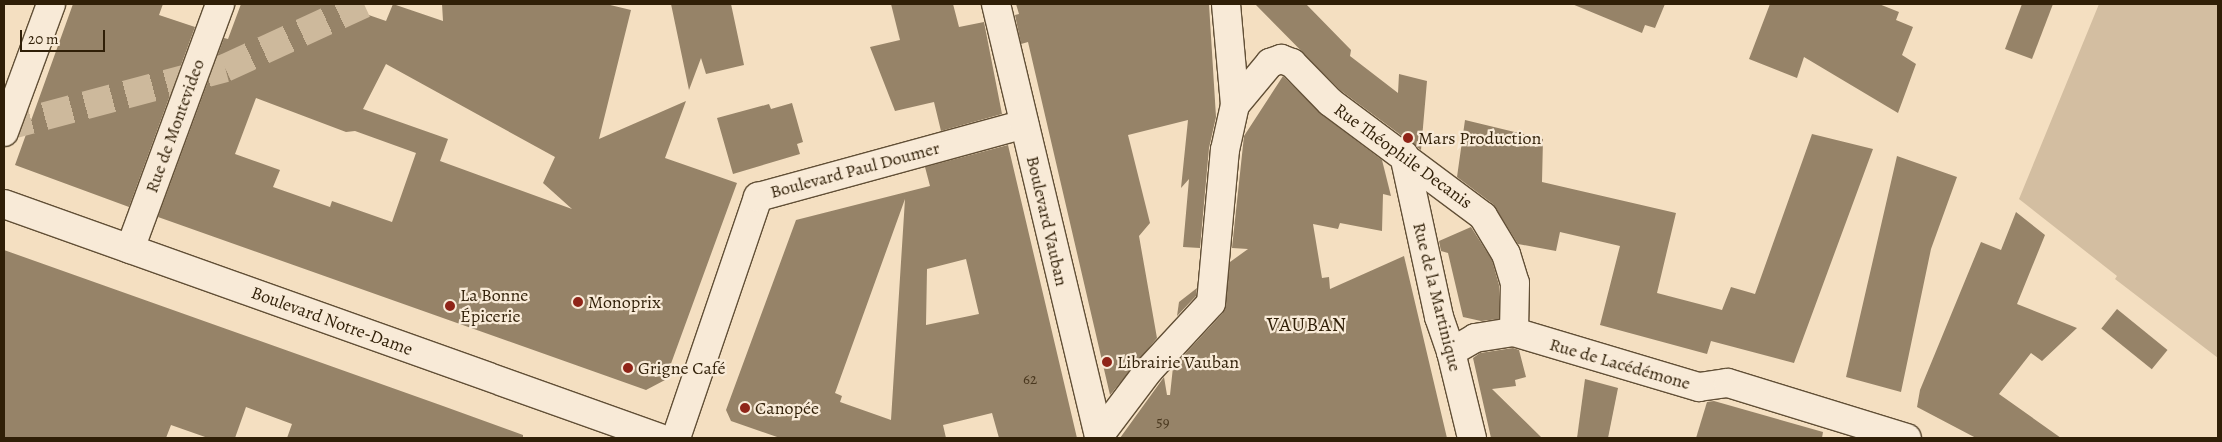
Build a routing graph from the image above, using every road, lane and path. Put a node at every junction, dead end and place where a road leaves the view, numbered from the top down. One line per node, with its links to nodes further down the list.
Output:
1 (50, 4): 7 (street)
2 (220, 4): 10 (street, Rue de Montevideo)
3 (996, 4): 6 (street, Boulevard Vauban)
4 (1226, 4): 5 (street, Rue Théophile Decanis)
5 (1235, 105): 8 (street, Rue Théophile Decanis); 13 (street, Rue Théophile Decanis)
6 (1024, 124): 13 (street, Boulevard Vauban); 15 (street, Boulevard Paul Doumer)
7 (4, 132)
8 (1404, 155): 11 (street, Rue Théophile Decanis); 12 (street, Rue de la Martinique)
9 (4, 204): 10 (street, Boulevard Notre-Dame)
10 (130, 249): 14 (street, Boulevard Notre-Dame)
11 (1514, 332): 12 (street, Rue de Lacédémone); 17 (street, Rue de Lacédémone)
12 (1451, 352): 16 (street, Rue de la Martinique)
13 (1099, 437)
14 (660, 438)
15 (676, 438)
16 (1472, 438)
17 (1907, 438)

